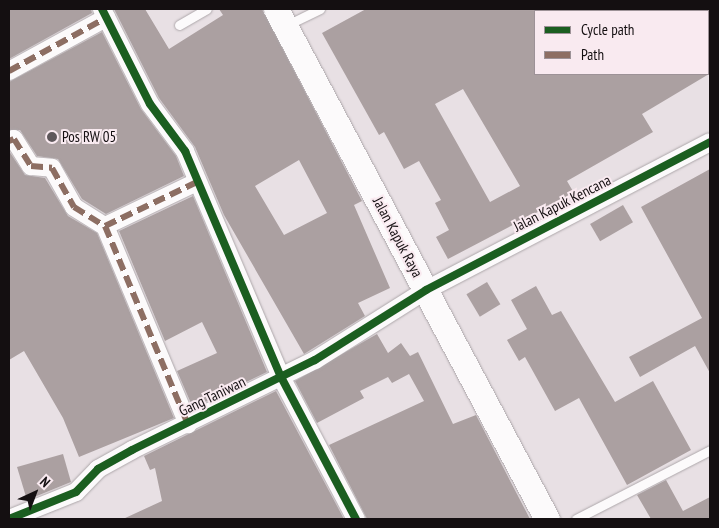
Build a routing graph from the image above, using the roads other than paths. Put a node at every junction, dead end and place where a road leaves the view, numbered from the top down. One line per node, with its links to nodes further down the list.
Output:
1 (206, 9): 5 (lane)
2 (320, 9): 4 (lane)
3 (104, 14): 6 (street); 9 (street)
4 (280, 17): 11 (main road, Jalan Kapuk Raya)
5 (179, 25)
6 (9, 71)
7 (9, 141): 10 (street)
8 (710, 142): 11 (street, Jalan Kapuk Kencana)
9 (197, 182): 10 (street); 12 (street)
10 (105, 226): 13 (street)
11 (426, 290): 12 (street, Gang Taniwan); 17 (main road, Jalan Kapuk Raya)
12 (281, 377): 13 (street, Gang Taniwan); 16 (street)
13 (188, 424): 15 (street, Gang Taniwan)
14 (710, 450): 18 (lane)
15 (9, 519)
16 (356, 519)
17 (547, 519)
18 (576, 519)

